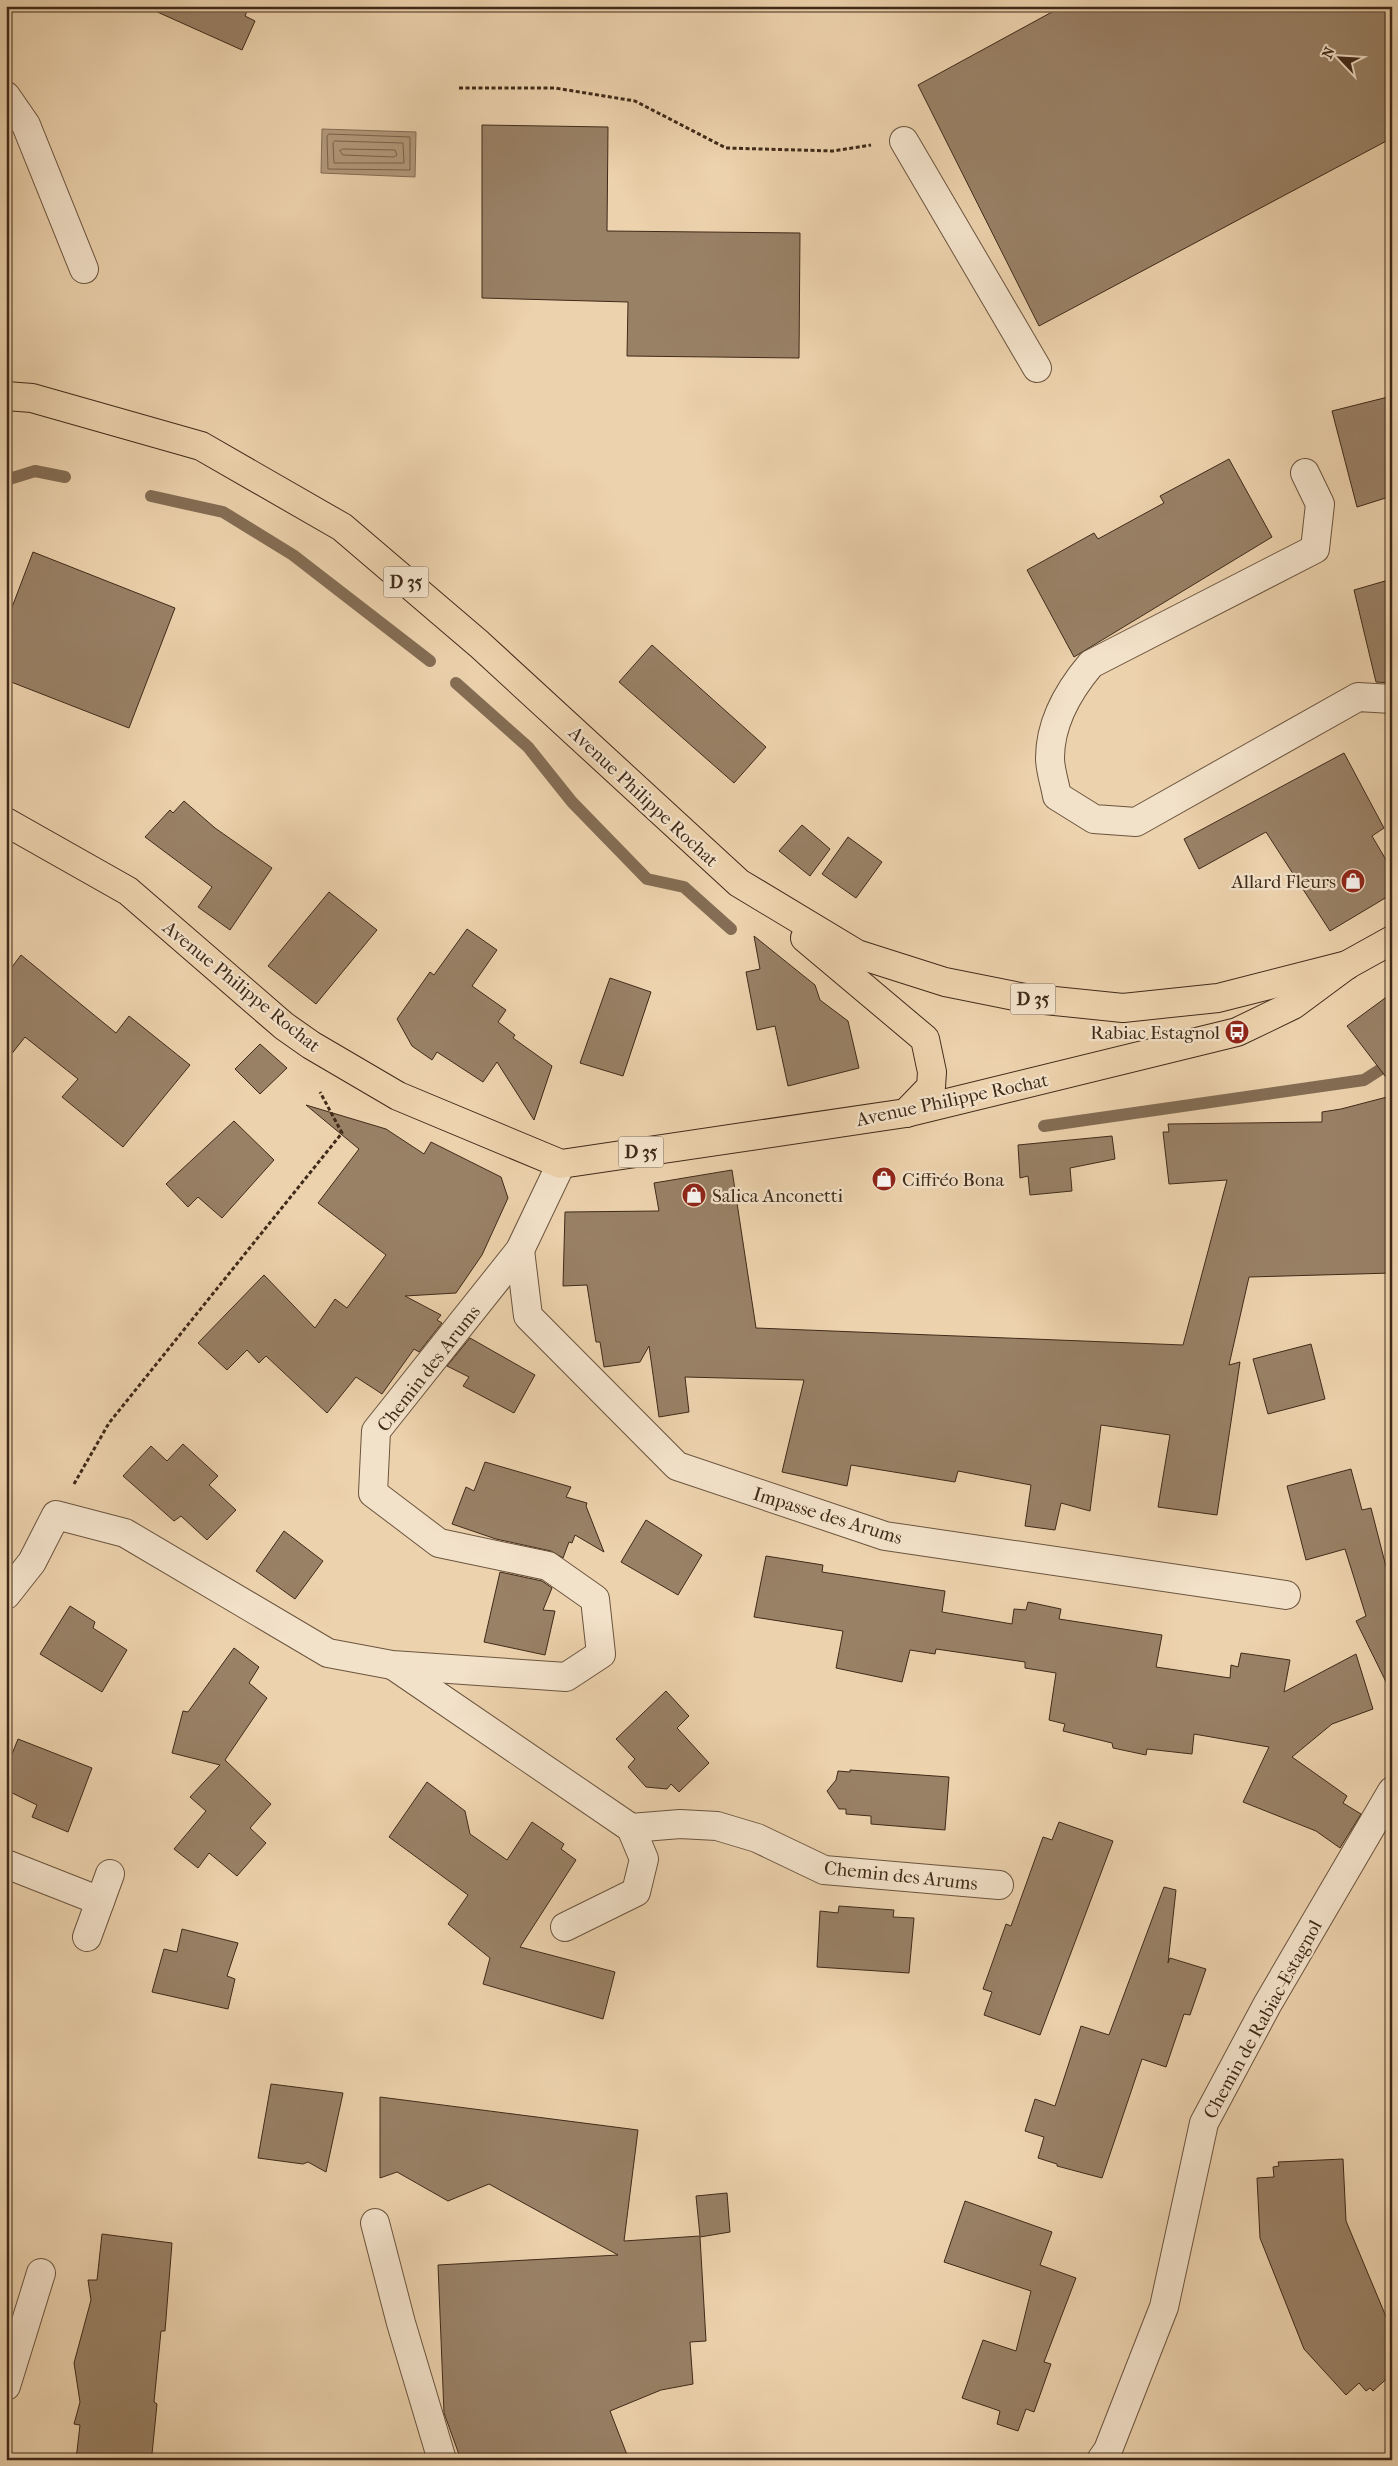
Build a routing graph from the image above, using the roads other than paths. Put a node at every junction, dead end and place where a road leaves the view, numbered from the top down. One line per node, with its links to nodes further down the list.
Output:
1 (6, 96): 3 (street)
2 (904, 140): 4 (street)
3 (84, 269)
4 (1037, 368)
5 (6, 396): 11 (main road, Avenue Philippe Rochat / D 35)
6 (1305, 473): 8 (street)
7 (1392, 689): 8 (street)
8 (1358, 697): 9 (street)
9 (1392, 699)
10 (6, 822): 15 (main road, Avenue Philippe Rochat)
11 (738, 883): 13 (main road, Avenue Philippe Rochat / D 35); 14 (main road)
12 (1392, 940): 13 (main road, Avenue Philippe Rochat / D 35)
13 (1347, 965): 14 (main road, Avenue Philippe Rochat / D 35)
14 (906, 1113): 15 (main road, Avenue Philippe Rochat / D 35)
15 (561, 1164): 16 (street, Chemin des Arums)
16 (520, 1250): 18 (street, Impasse des Arums); 19 (street, Chemin des Arums)
17 (6, 1596): 19 (street, Chemin des Arums)
18 (1286, 1596)
19 (392, 1666): 21 (street, Chemin des Arums)
20 (1392, 1791): 32 (street, Chemin de Rabiac-Estagnol)
21 (631, 1828): 24 (street, Chemin des Arums); 26 (street)
22 (6, 1864): 25 (street)
23 (110, 1874): 25 (street)
24 (1000, 1885)
25 (100, 1902): 27 (street)
26 (565, 1927)
27 (87, 1937)
28 (375, 2223): 31 (street)
29 (41, 2273): 30 (street)
30 (6, 2386)
31 (442, 2460)
32 (1101, 2460)

